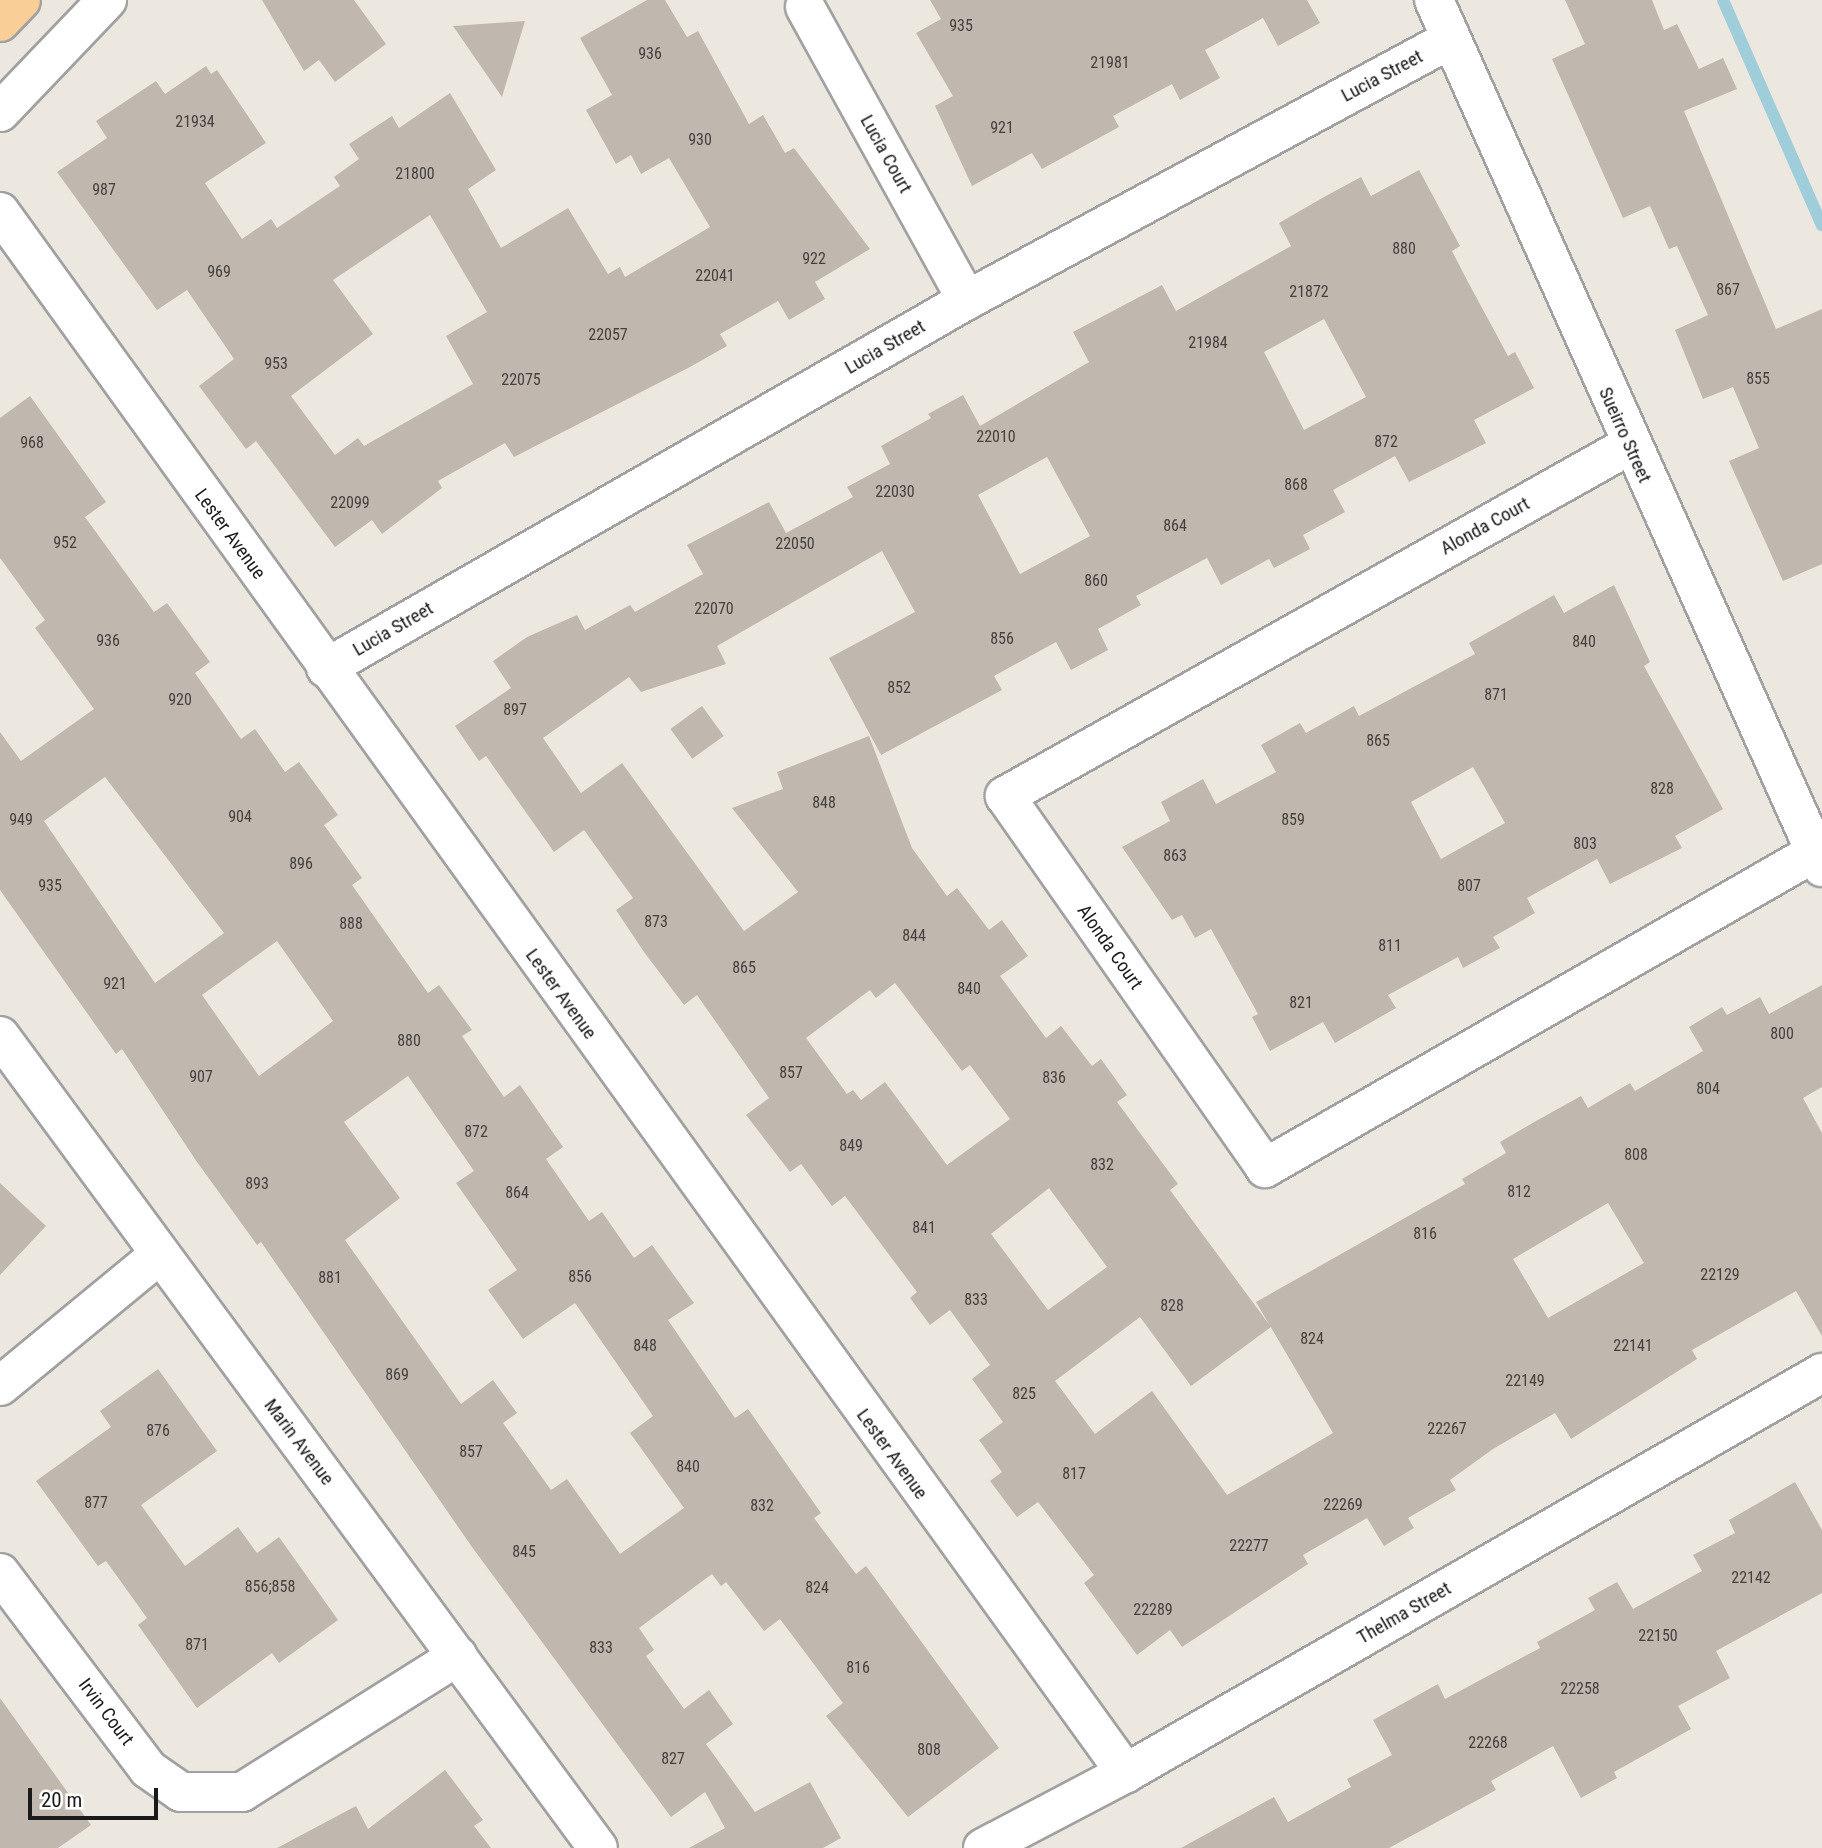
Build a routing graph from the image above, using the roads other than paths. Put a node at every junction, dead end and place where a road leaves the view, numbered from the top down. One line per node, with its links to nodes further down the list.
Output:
1 (21, 0): 5 (main road)
2 (107, 0): 7 (street)
3 (1434, 0): 6 (street, Sueirro Street)
4 (805, 7): 9 (street, Lucia Court)
5 (0, 22)
6 (1451, 39): 9 (street, Lucia Street); 10 (street, Sueirro Street)
7 (0, 111)
8 (0, 212): 11 (street, Lester Avenue)
9 (967, 300): 11 (street, Lucia Street)
10 (1630, 445): 12 (street, Sueirro Street); 12 (street, Alonda Court)
11 (326, 668): 19 (street, Lester Avenue)
12 (1817, 861)
13 (0, 1036): 14 (street, Marin Avenue)
14 (159, 1255): 16 (street); 18 (street, Marin Avenue)
15 (1822, 1373): 19 (street, Thelma Street)
16 (0, 1386)
17 (0, 1573): 18 (street, Irvin Court)
18 (458, 1656): 20 (street, Marin Avenue)
19 (1126, 1773): 21 (street, Thelma Street)
20 (598, 1848)
21 (983, 1848)

